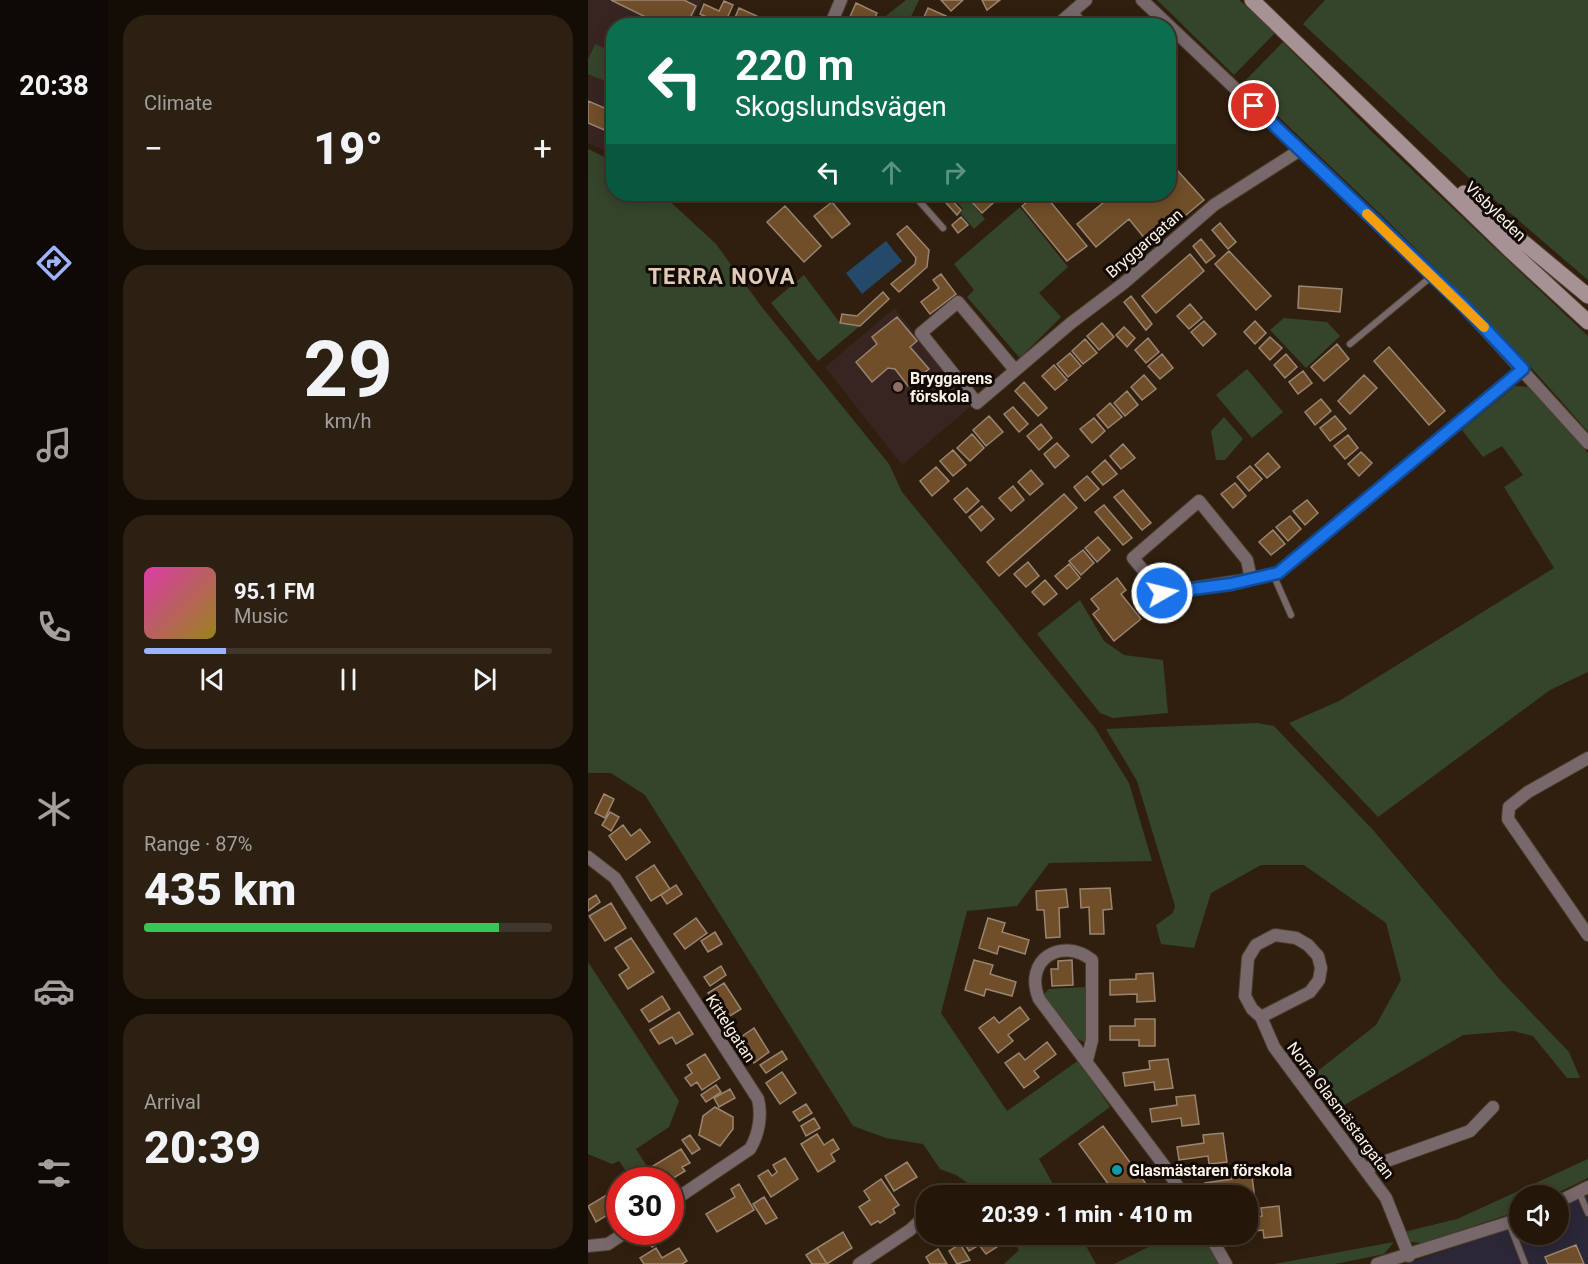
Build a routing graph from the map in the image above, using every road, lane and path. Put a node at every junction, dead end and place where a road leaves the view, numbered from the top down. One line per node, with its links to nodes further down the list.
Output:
1 (841, 0): 6 (street)
2 (1086, 0): 5 (street)
3 (1142, 0): 9 (street)
4 (1252, 0): 11 (main road, Visbyleden)
5 (1075, 11): 7 (street); 8 (lane)
6 (833, 18)
7 (1066, 18)
8 (1080, 18)
9 (1161, 18)
10 (1176, 32): 12 (street)
11 (1382, 123): 16 (main road, Visbyleden); 17 (main road, Visbyleden)
12 (1300, 150): 15 (street); 20 (street, Bryggargatan)
13 (919, 201): 14 (lane)
14 (943, 228)
15 (1432, 276): 18 (lane); 19 (street)
16 (1588, 296)
17 (1588, 322)
18 (1350, 344)
19 (1523, 369): 21 (street); 22 (street)
20 (1016, 370): 20 (street, Bryggargatan)
21 (1588, 442)
22 (1273, 574): 23 (street); 24 (lane)
23 (1251, 579): 23 (street)
24 (1291, 615)
25 (1588, 758): 27 (street)
26 (588, 857): 34 (street, Kittelgatan)
27 (1588, 935)
28 (1261, 1017): 28 (street, Norra Glasmästargatan); 31 (street, Norra Glasmästargatan)
29 (1087, 1060): 29 (street); 32 (street)
30 (1493, 1107): 31 (street)
31 (1367, 1168): 43 (street, Norra Glasmästargatan)
32 (1176, 1185)
33 (1584, 1190): 35 (street); 36 (lane)
34 (684, 1194)
35 (1569, 1197)
36 (1588, 1213)
37 (1509, 1223): 43 (street)
38 (916, 1224): 44 (street)
39 (606, 1245): 42 (street)
40 (1215, 1245): 45 (street)
41 (1520, 1245): 47 (lane)
42 (588, 1246)
43 (1409, 1256): 46 (street)
44 (859, 1264)
45 (1226, 1264)
46 (1377, 1264)
47 (1525, 1264)

